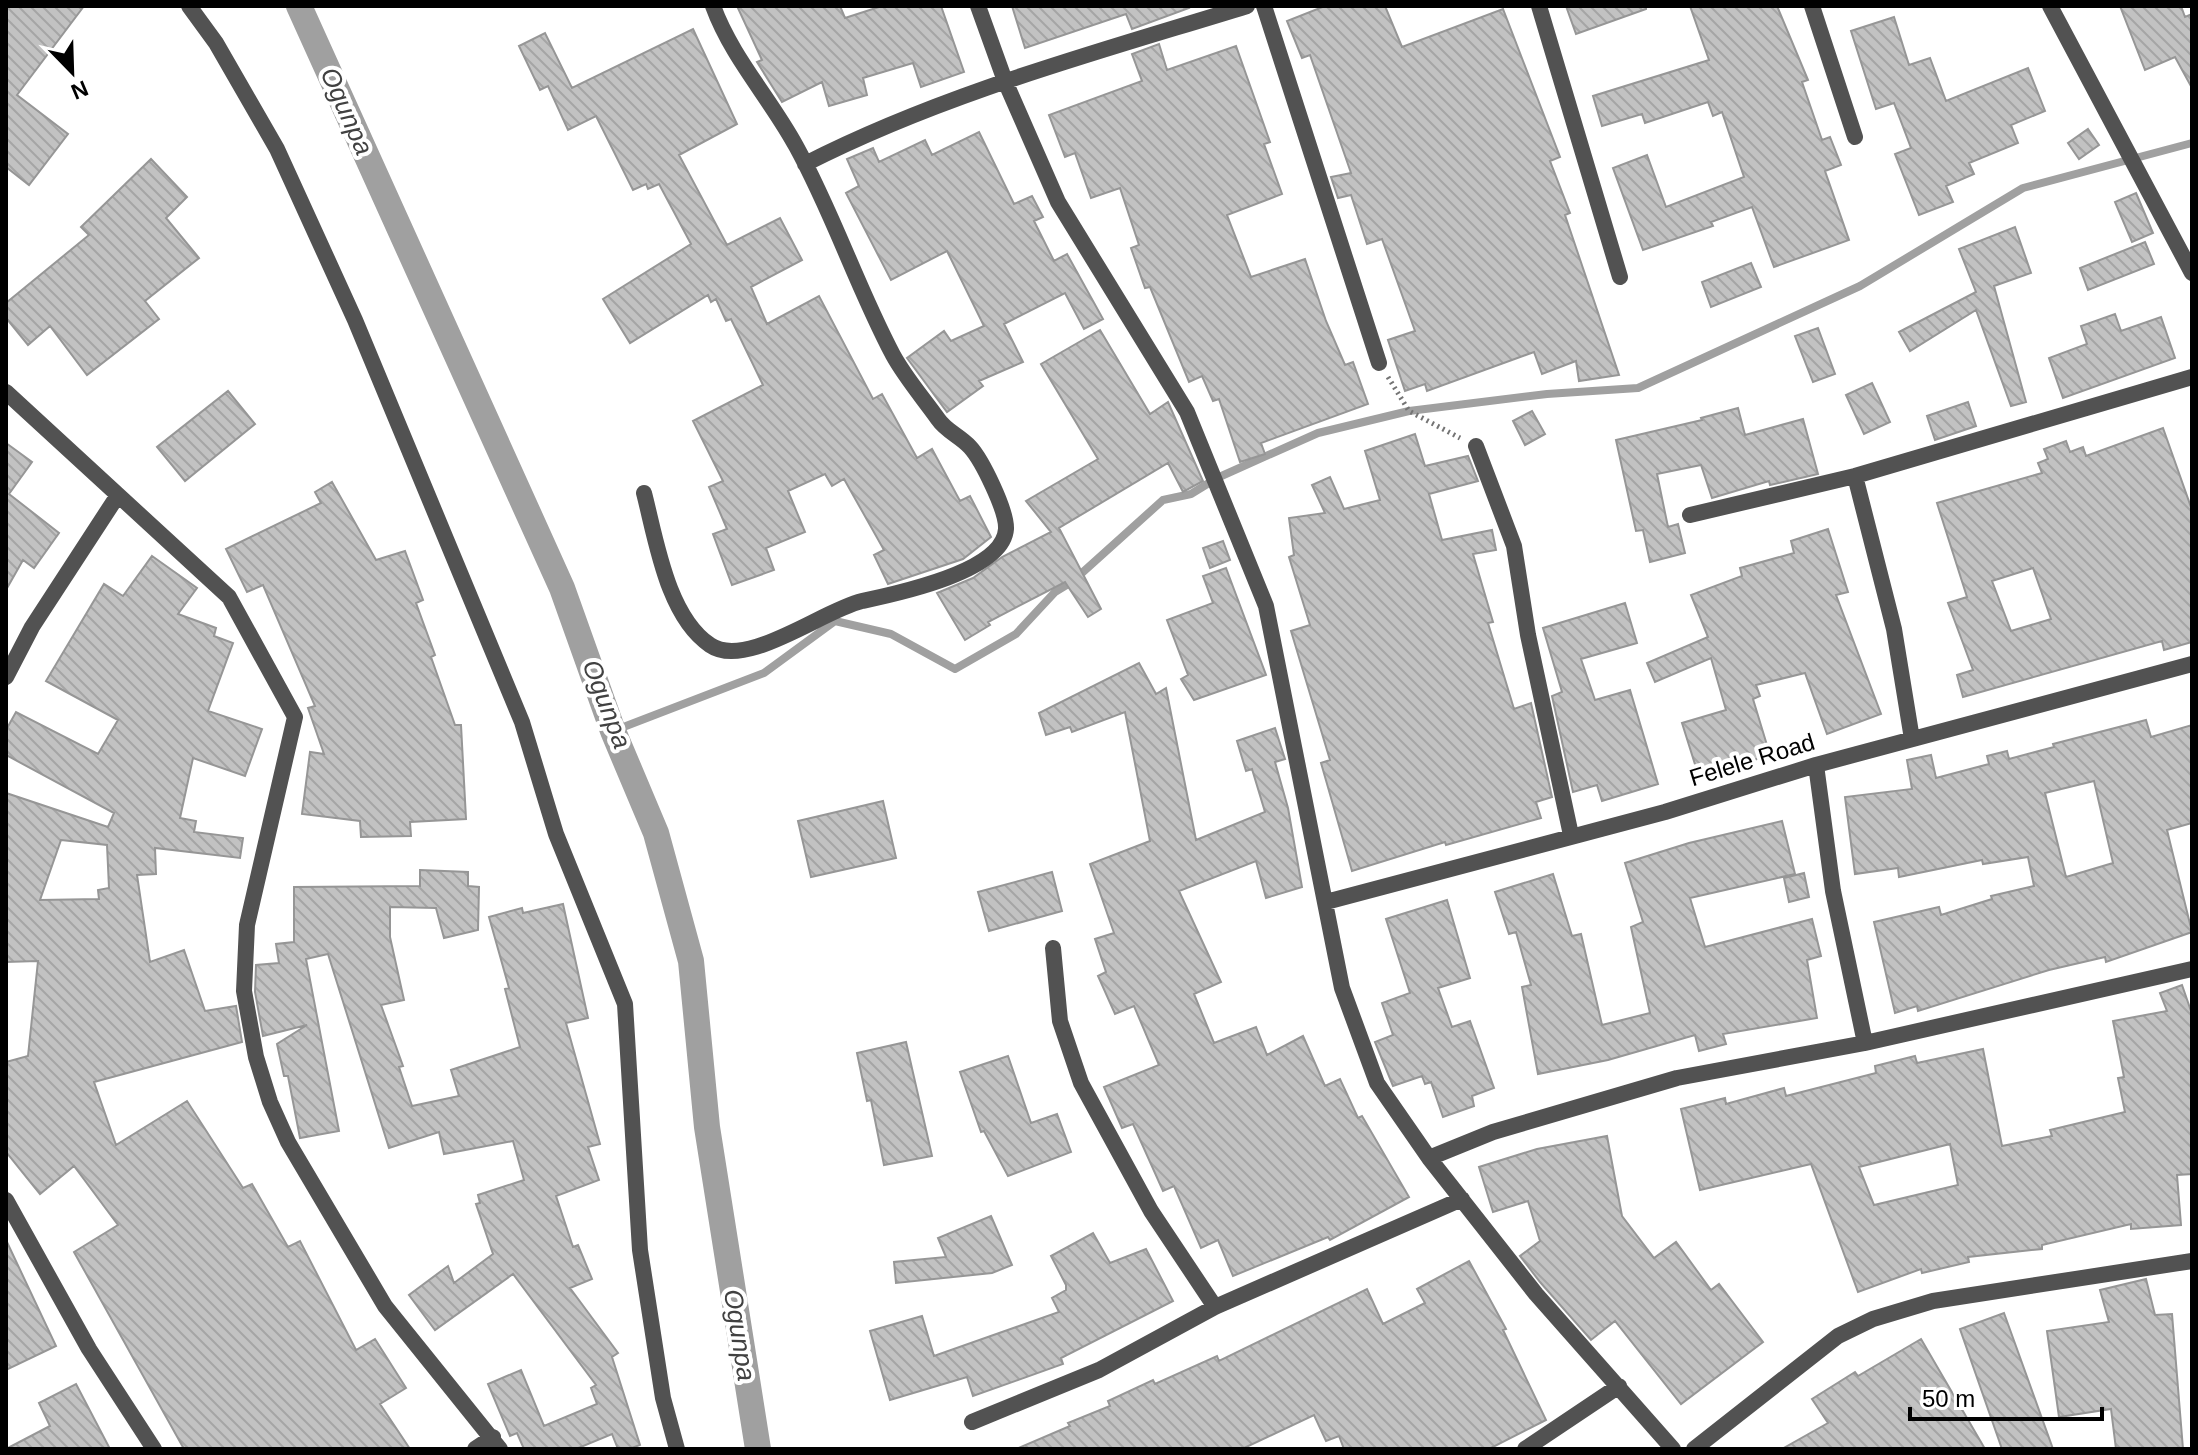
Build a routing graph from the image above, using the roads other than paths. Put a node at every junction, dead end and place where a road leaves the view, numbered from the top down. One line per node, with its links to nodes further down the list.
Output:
1 (189, 6): 41 (street)
2 (713, 6): 11 (street)
3 (978, 6): 9 (street)
4 (1247, 6): 9 (street)
5 (1264, 6): 14 (street)
6 (1539, 6): 13 (street)
7 (1812, 6): 10 (street)
8 (2050, 6): 12 (street)
9 (1005, 81): 11 (street); 27 (street)
10 (1855, 137)
11 (805, 164): 19 (street)
12 (2192, 273)
13 (1620, 277)
14 (1379, 363)
15 (2192, 377): 18 (street)
16 (6, 392): 20 (street)
17 (1476, 446): 26 (street)
18 (1855, 476): 21 (street); 24 (street)
19 (644, 493)
20 (118, 495): 23 (street); 38 (street)
21 (1690, 515)
22 (2192, 664): 24 (street, Felele Road)
23 (6, 677)
24 (1912, 739): 25 (street, Felele Road)
25 (1816, 765): 26 (street, Felele Road); 30 (street)
26 (1571, 835): 27 (street, Felele Road)
27 (1326, 902): 31 (street)
28 (1053, 948): 35 (street)
29 (2192, 969): 30 (street)
30 (1865, 1043): 31 (street)
31 (1429, 1158): 32 (street)
32 (1462, 1199): 35 (street); 36 (street)
33 (6, 1200): 39 (street)
34 (2192, 1261): 44 (street)
35 (1215, 1307): 37 (street)
36 (1619, 1386): 42 (street); 43 (street)
37 (972, 1422)
38 (497, 1443): 40 (street)
39 (154, 1449)
40 (475, 1449)
41 (677, 1449)
42 (1525, 1449)
43 (1673, 1449)
44 (1694, 1449)

